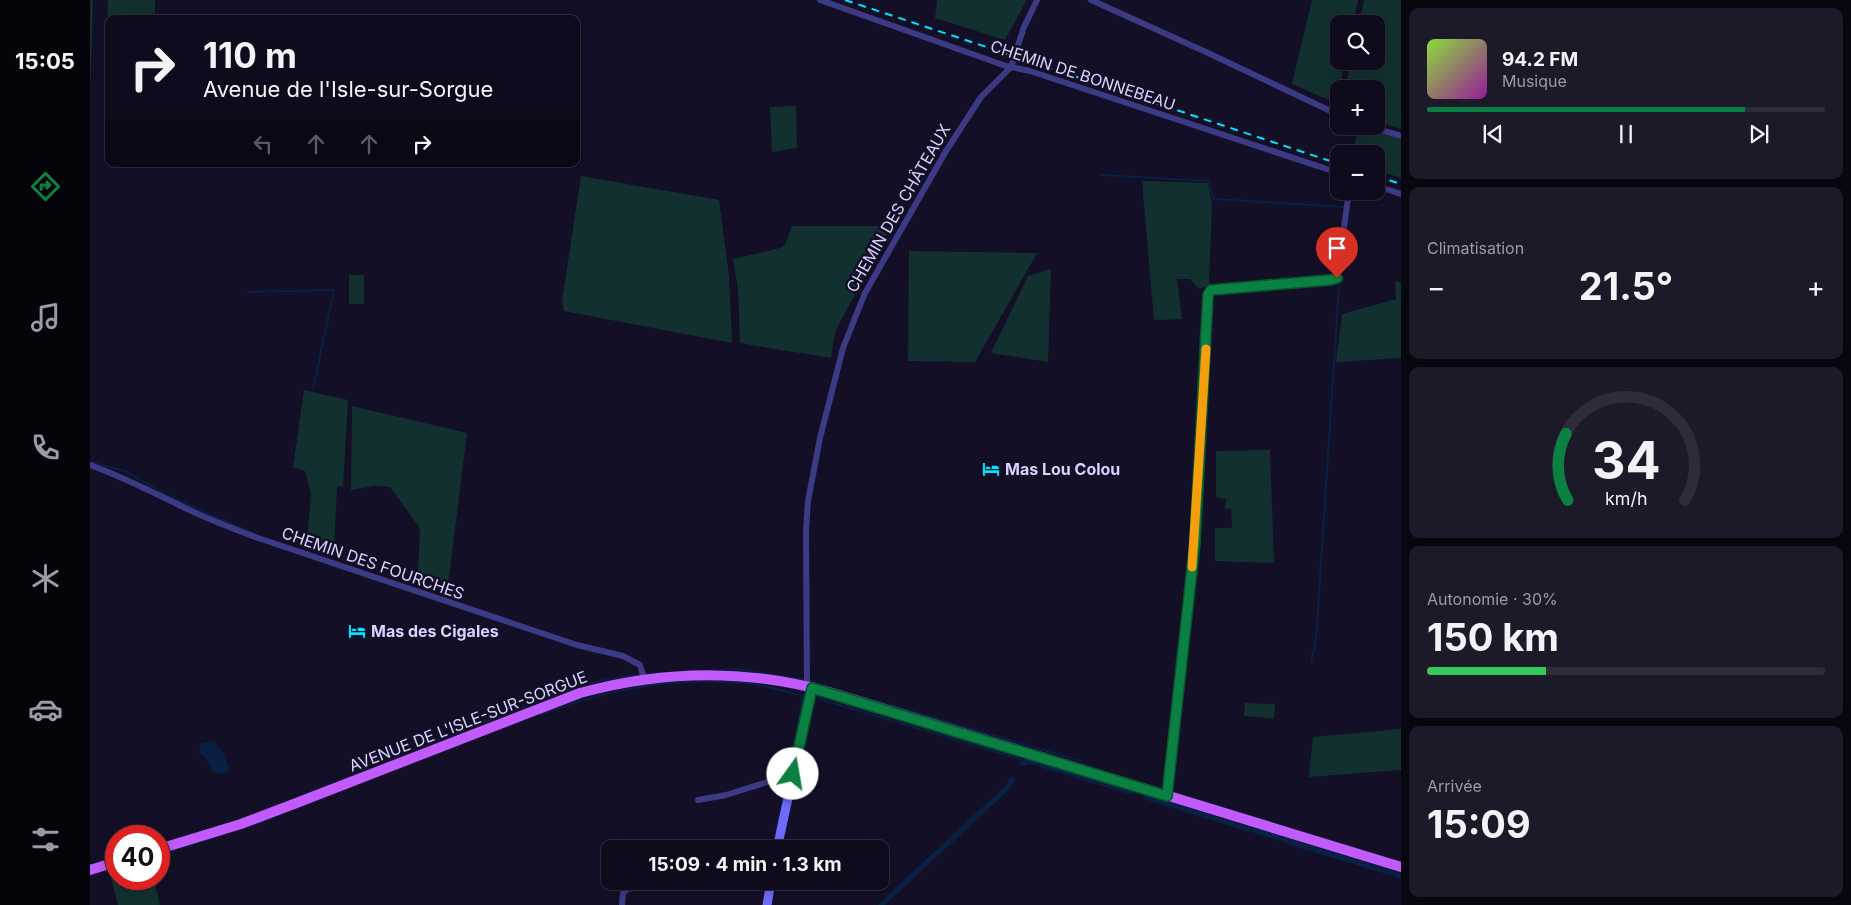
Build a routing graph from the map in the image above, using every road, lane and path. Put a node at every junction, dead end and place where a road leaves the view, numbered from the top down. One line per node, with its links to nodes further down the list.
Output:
1 (820, 0): 4 (street, CHEMIN DE BONNEBEAU)
2 (1037, 0): 4 (street, CHEMIN DES CHÂTEAUX)
3 (1091, 0): 5 (street)
4 (1011, 67): 8 (street, CHEMIN DE BONNEBEAU); 14 (street, CHEMIN DES CHÂTEAUX)
5 (1330, 111)
6 (1385, 131): 7 (street)
7 (1401, 136)
8 (1330, 171)
9 (1385, 189): 10 (street)
10 (1401, 194)
11 (1348, 200): 16 (street)
12 (90, 465): 13 (street, CHEMIN DES FOURCHES)
13 (644, 679): 14 (main road, AVENUE DE L'ISLE-SUR-SORGUE); 19 (main road, AVENUE DE L'ISLE-SUR-SORGUE)
14 (809, 687): 15 (street, CHEMIN DES CHÂTEAUX); 16 (main road, AVENUE DE L'ISLE-SUR-SORGUE)
15 (793, 774): 17 (street); 18 (street, CHEMIN DES CHÂTEAUX)
16 (1167, 796): 21 (main road, AVENUE DE L'ISLE-SUR-SORGUE)
17 (698, 800)
18 (779, 840)
19 (170, 846)
20 (105, 865): 22 (main road)
21 (1401, 867)
22 (90, 870)
23 (627, 890): 25 (street)
24 (770, 890): 26 (street)
25 (622, 905)
26 (767, 905)

